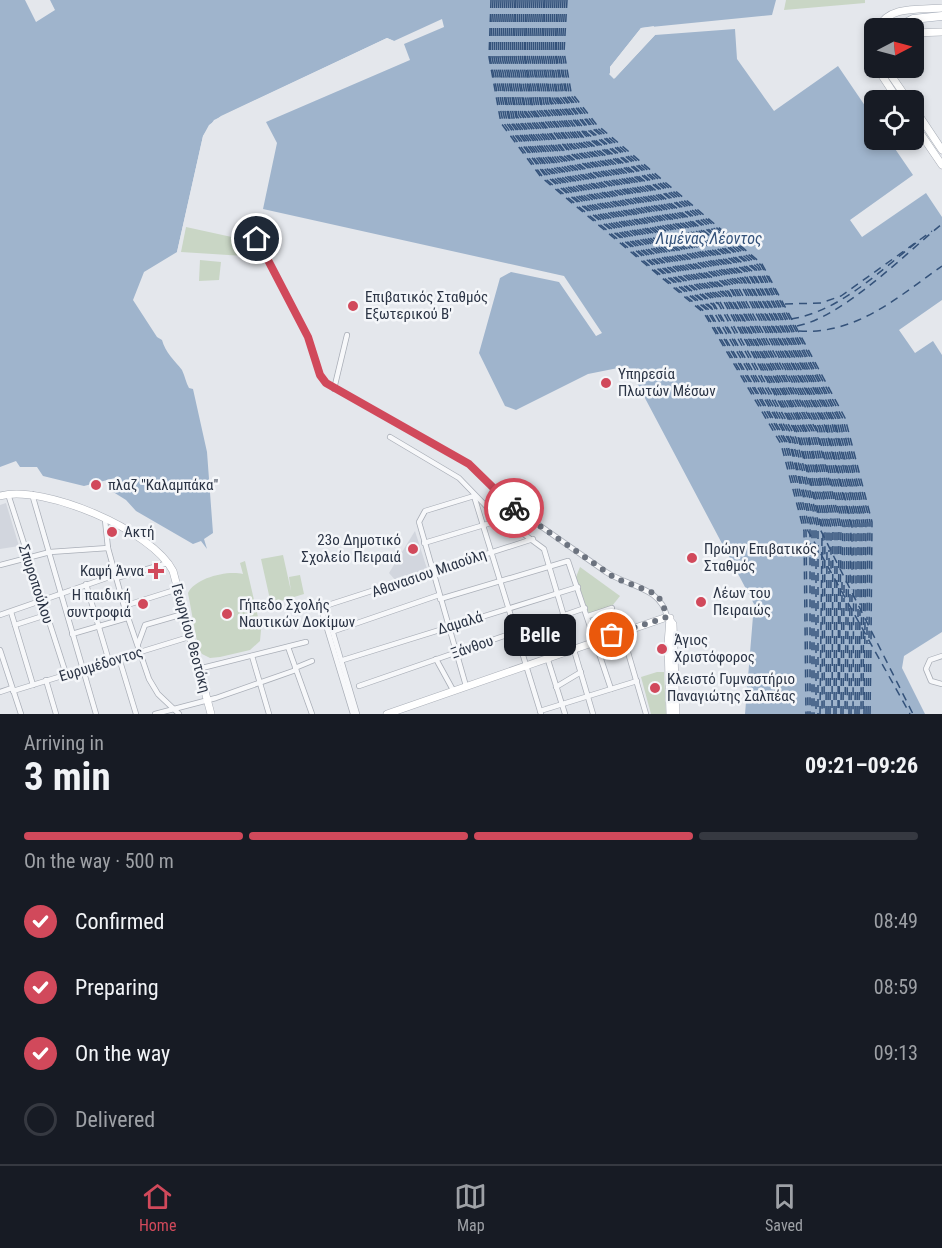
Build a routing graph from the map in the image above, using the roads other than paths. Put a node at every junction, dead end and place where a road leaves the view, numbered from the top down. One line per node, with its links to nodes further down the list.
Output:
1 (942, 8): 3 (street)
2 (942, 16): 4 (main road)
3 (887, 18)
4 (923, 18)
5 (942, 32): 6 (street)
6 (924, 33)
7 (887, 78): 8 (street)
8 (884, 80): 9 (street)
9 (891, 90)
10 (924, 123): 12 (street)
11 (924, 139): 13 (street)
12 (942, 150)
13 (942, 165)
14 (257, 239): 16 (street)
15 (346, 334): 16 (street)
16 (334, 389): 55 (street)
17 (390, 437): 21 (street)
18 (8, 494): 19 (street); 20 (street); 30 (street, Σπυροπούλου)
19 (32, 494): 23 (street); 28 (street)
20 (0, 496)
21 (474, 496): 22 (street); 24 (street); 26 (street)
22 (504, 519): 24 (street); 25 (street)
23 (105, 520): 27 (street); 31 (street)
24 (483, 525): 26 (street); 29 (street)
25 (533, 539): 29 (street, Αθανασιου Μιαούλη); 33 (street)
26 (424, 543): 34 (street)
27 (108, 548): 28 (street); 35 (street)
28 (50, 552): 30 (street); 40 (street)
29 (491, 552): 34 (street, Αθανασιου Μιαούλη); 36 (street)
30 (27, 557): 32 (street); 43 (street, Σπυροπούλου)
31 (168, 563): 35 (street); 39 (street, Γεωργίου Θεοτόκη)
32 (0, 565)
33 (548, 565): 36 (street); 38 (street); 41 (street)
34 (433, 572): 42 (street); 45 (street, Αθανασιου Μιαούλη)
35 (116, 576): 37 (street); 44 (street)
36 (500, 580): 42 (street); 46 (street)
37 (86, 584): 40 (street); 58 (street)
38 (578, 587): 41 (street, Δαμαλά); 47 (street)
39 (178, 589): 44 (street); 50 (street, Γεωργίου Θεοτόκη)
40 (61, 594): 43 (street); 63 (street)
41 (557, 594): 46 (street, Δαμαλά); 53 (street)
42 (440, 597): 59 (street); 60 (street)
43 (42, 602): 49 (street); 52 (street, Σπυροπούλου)
44 (124, 606): 56 (street)
45 (325, 606): 60 (street); 112 (street)
46 (508, 608): 59 (street, Δαμαλά); 61 (street)
47 (585, 608): 53 (street, Ξάνθου); 54 (street)
48 (612, 608): 54 (street)
49 (12, 612): 51 (street); 57 (street)
50 (183, 614): 64 (street, Γεωργίου Θεοτόκη); 69 (street)
51 (0, 615)
52 (46, 615): 57 (street); 85 (street, Σπυροπούλου)
53 (563, 615): 61 (street, Ξάνθου); 68 (street)
54 (588, 616): 65 (street)
55 (668, 617): 62 (street); 117 (street); 118 (street)
56 (127, 618): 58 (street); 69 (street)
57 (15, 625): 90 (street)
58 (98, 626): 63 (street); 78 (street)
59 (449, 626): 71 (street); 77 (street, Δαμαλά)
60 (334, 631): 77 (street)
61 (516, 632): 71 (street, Ξάνθου); 80 (street)
62 (622, 632): 65 (street); 87 (street)
63 (72, 634): 81 (street)
64 (189, 637): 69 (street, Ευρυμέδοντος); 82 (street, Γεωργίου Θεοτόκη)
65 (596, 641): 68 (street); 94 (street)
66 (306, 642): 67 (street)
67 (288, 647): 72 (street); 83 (street)
68 (573, 648): 74 (street); 84 (street)
69 (139, 649): 75 (street, Ευρυμέδοντος); 101 (street)
70 (0, 652): 95 (street)
71 (456, 652): 76 (street, Ξάνθου); 92 (street)
72 (252, 656): 82 (street); 88 (street)
73 (942, 656): 89 (street)
74 (547, 657): 80 (street); 93 (street)
75 (119, 658): 78 (street, Ευρυμέδοντος); 106 (street)
76 (436, 659): 91 (street, Ξάνθου); 96 (street)
77 (343, 660): 112 (street)
78 (109, 661): 81 (street, Ευρυμέδοντος)
79 (312, 661): 83 (street)
80 (526, 664): 92 (street); 102 (street)
81 (81, 669): 85 (street, Ευρυμέδοντος); 105 (street)
82 (198, 669): 99 (street, Γεωργίου Θεοτόκη)
83 (295, 669): 88 (street); 111 (street)
84 (581, 672): 93 (street); 98 (street)
85 (66, 674): 86 (street, Ευρυμέδοντος)
86 (46, 680): 90 (street, Ευρυμέδοντος); 104 (street)
87 (637, 681): 94 (street); 116 (street)
88 (260, 683): 99 (street); 110 (street)
89 (942, 684)
90 (33, 685): 95 (street, Ευρυμέδοντος)
91 (359, 686)
92 (466, 686): 96 (street)
93 (556, 687): 100 (street)
94 (611, 689): 98 (street)
95 (13, 690): 97 (street, Ευρυμέδοντος); 103 (street)
96 (453, 690): 113 (street)
97 (0, 692)
98 (588, 696): 100 (street); 115 (street)
99 (207, 699): 101 (street); 109 (street, Γεωργίου Θεοτόκη)
100 (562, 704): 102 (street); 114 (street)
101 (172, 709): 107 (street); 108 (street)
102 (541, 712)
103 (21, 714)
104 (56, 714)
105 (96, 714)
106 (136, 714)
107 (155, 714)
108 (179, 714)
109 (211, 714)
110 (269, 714)
111 (312, 714)
112 (355, 714)
113 (387, 714)
114 (565, 714)
115 (593, 714)
116 (646, 714)
117 (670, 714)
118 (676, 714)

